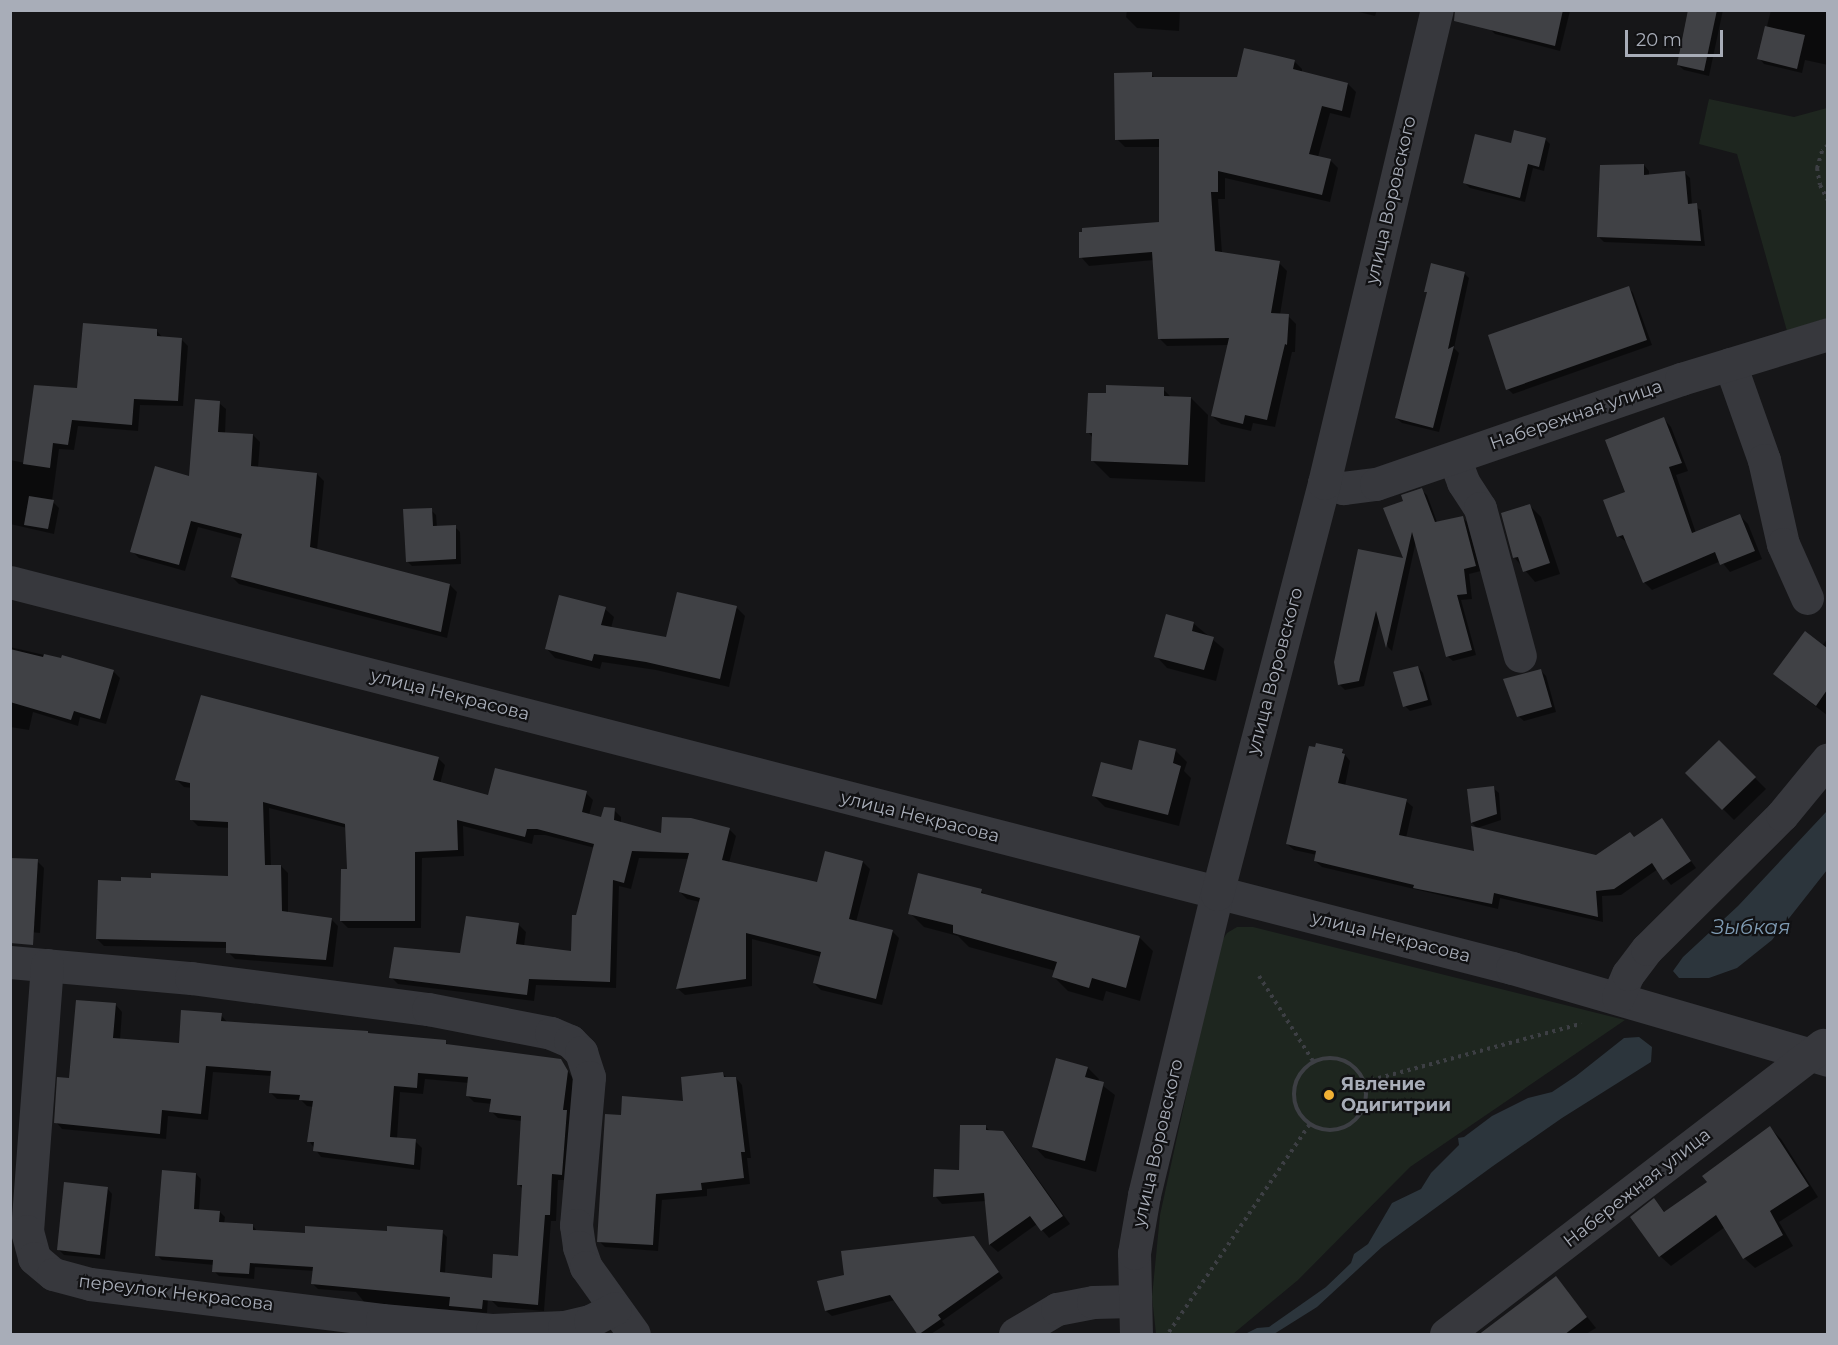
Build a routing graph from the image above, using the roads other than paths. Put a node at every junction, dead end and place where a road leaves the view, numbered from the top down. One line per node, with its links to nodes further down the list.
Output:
1 (1437, 10): 5 (street, улица Воровского)
2 (1827, 334): 3 (street, Набережная улица)
3 (1730, 364): 4 (street, Набережная улица); 7 (street)
4 (1454, 458): 5 (street, Набережная улица); 8 (street)
5 (1324, 483): 10 (street, улица Воровского)
6 (10, 582): 10 (street, улица Некрасова)
7 (1807, 597)
8 (1520, 656)
9 (1827, 759): 13 (street)
10 (1217, 894): 13 (street, улица Некрасова); 15 (street, улица Воровского)
11 (10, 962): 12 (street)
12 (46, 965): 16 (street); 16 (street, переулок Некрасова)
13 (1618, 998): 14 (street, улица Некрасова)
14 (1822, 1052): 20 (street, Набережная улица)
15 (1133, 1300): 18 (street); 19 (street, улица Воровского)
16 (615, 1308): 17 (street)
17 (634, 1335)
18 (1015, 1335)
19 (1136, 1335)
20 (1446, 1335)

